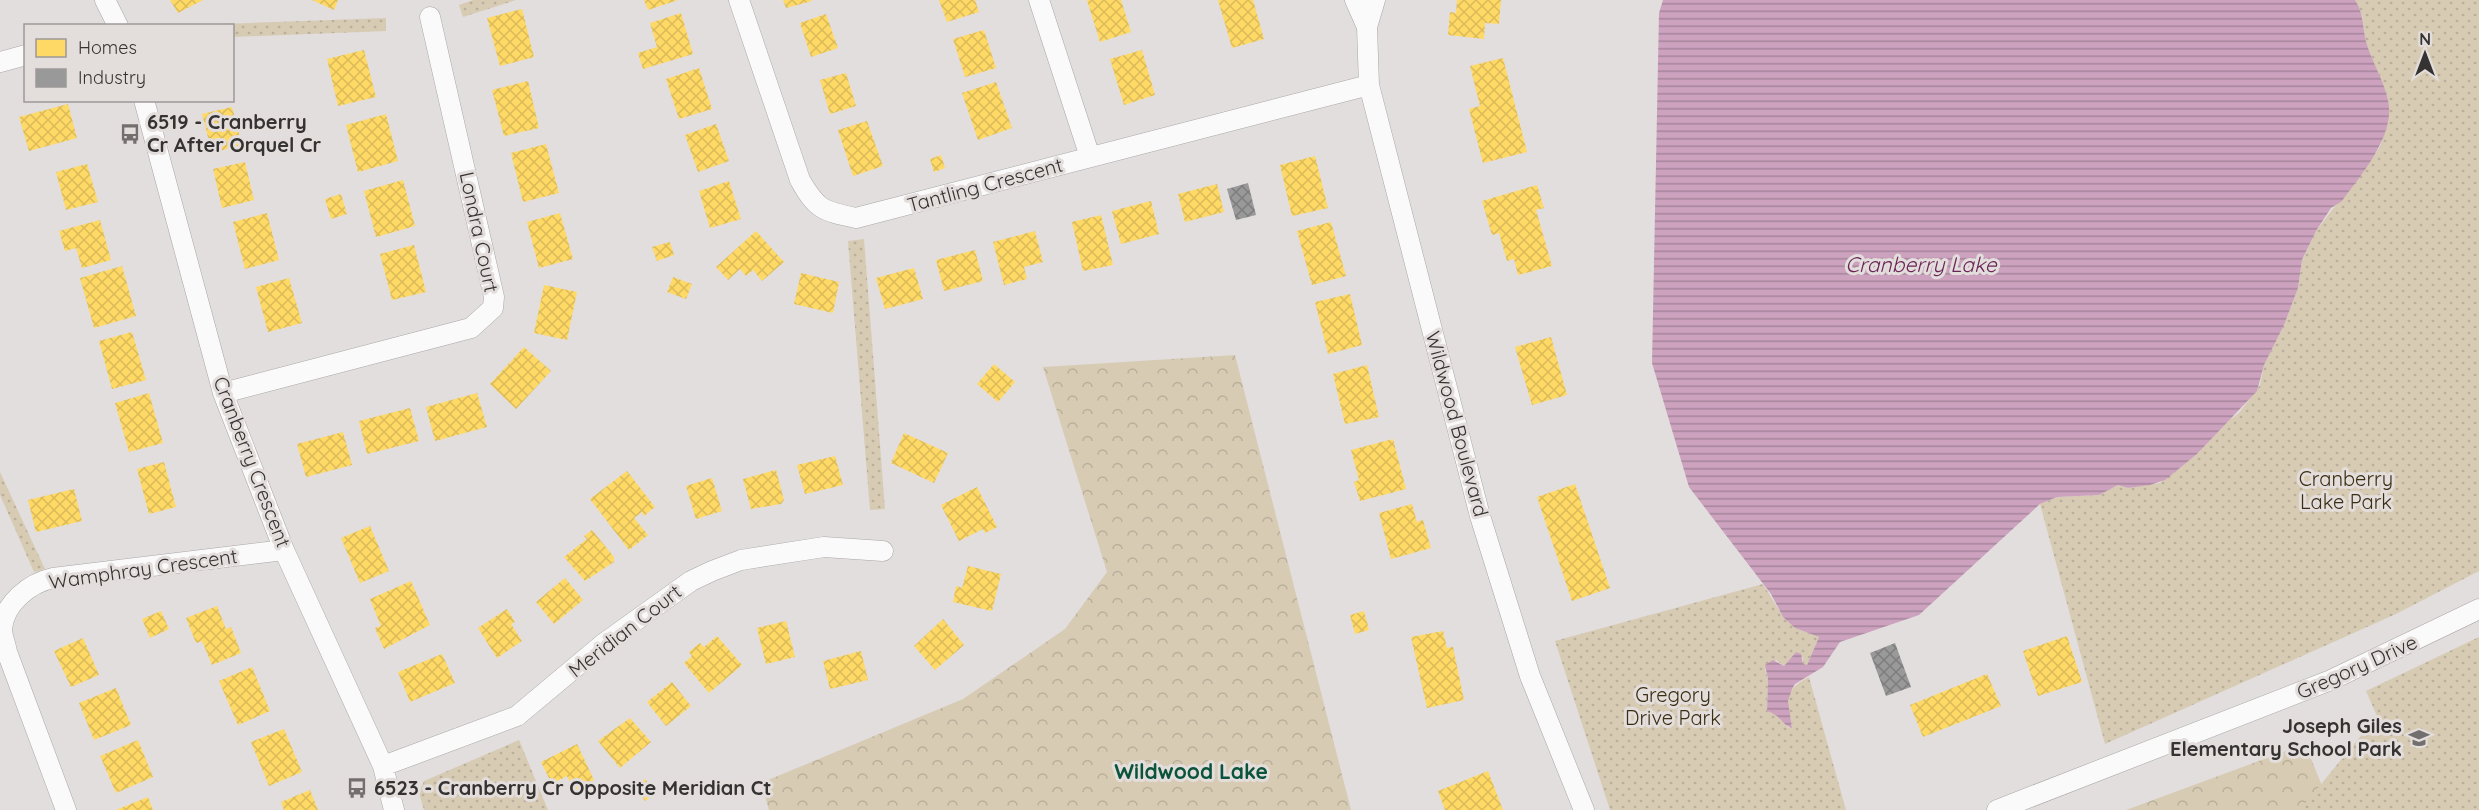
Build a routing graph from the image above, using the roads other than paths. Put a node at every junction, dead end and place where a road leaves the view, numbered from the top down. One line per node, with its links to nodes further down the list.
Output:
1 (105, 0): 7 (street)
2 (739, 0): 13 (street, Tantling Crescent)
3 (1039, 0): 13 (street)
4 (1355, 0): 8 (street, Wildwood Boulevard)
5 (1375, 0): 8 (street, Wildwood Boulevard)
6 (430, 17): 14 (street, Londra Court)
7 (117, 24)
8 (1368, 27): 11 (street, Wildwood Boulevard)
9 (24, 56): 10 (street)
10 (0, 63)
11 (1369, 85): 13 (street, Tantling Crescent); 21 (street, Wildwood Boulevard)
12 (145, 102): 14 (street, Cranberry Crescent)
13 (1090, 157)
14 (223, 393): 15 (street, Cranberry Crescent)
15 (284, 549): 18 (street, Cranberry Crescent); 19 (street, Wamphray Crescent)
16 (883, 551): 18 (street, Meridian Court)
17 (2479, 609): 22 (street, Gregory Drive)
18 (382, 766): 20 (street, Cranberry Crescent)
19 (66, 810)
20 (394, 810)
21 (1584, 810)
22 (1997, 810)

